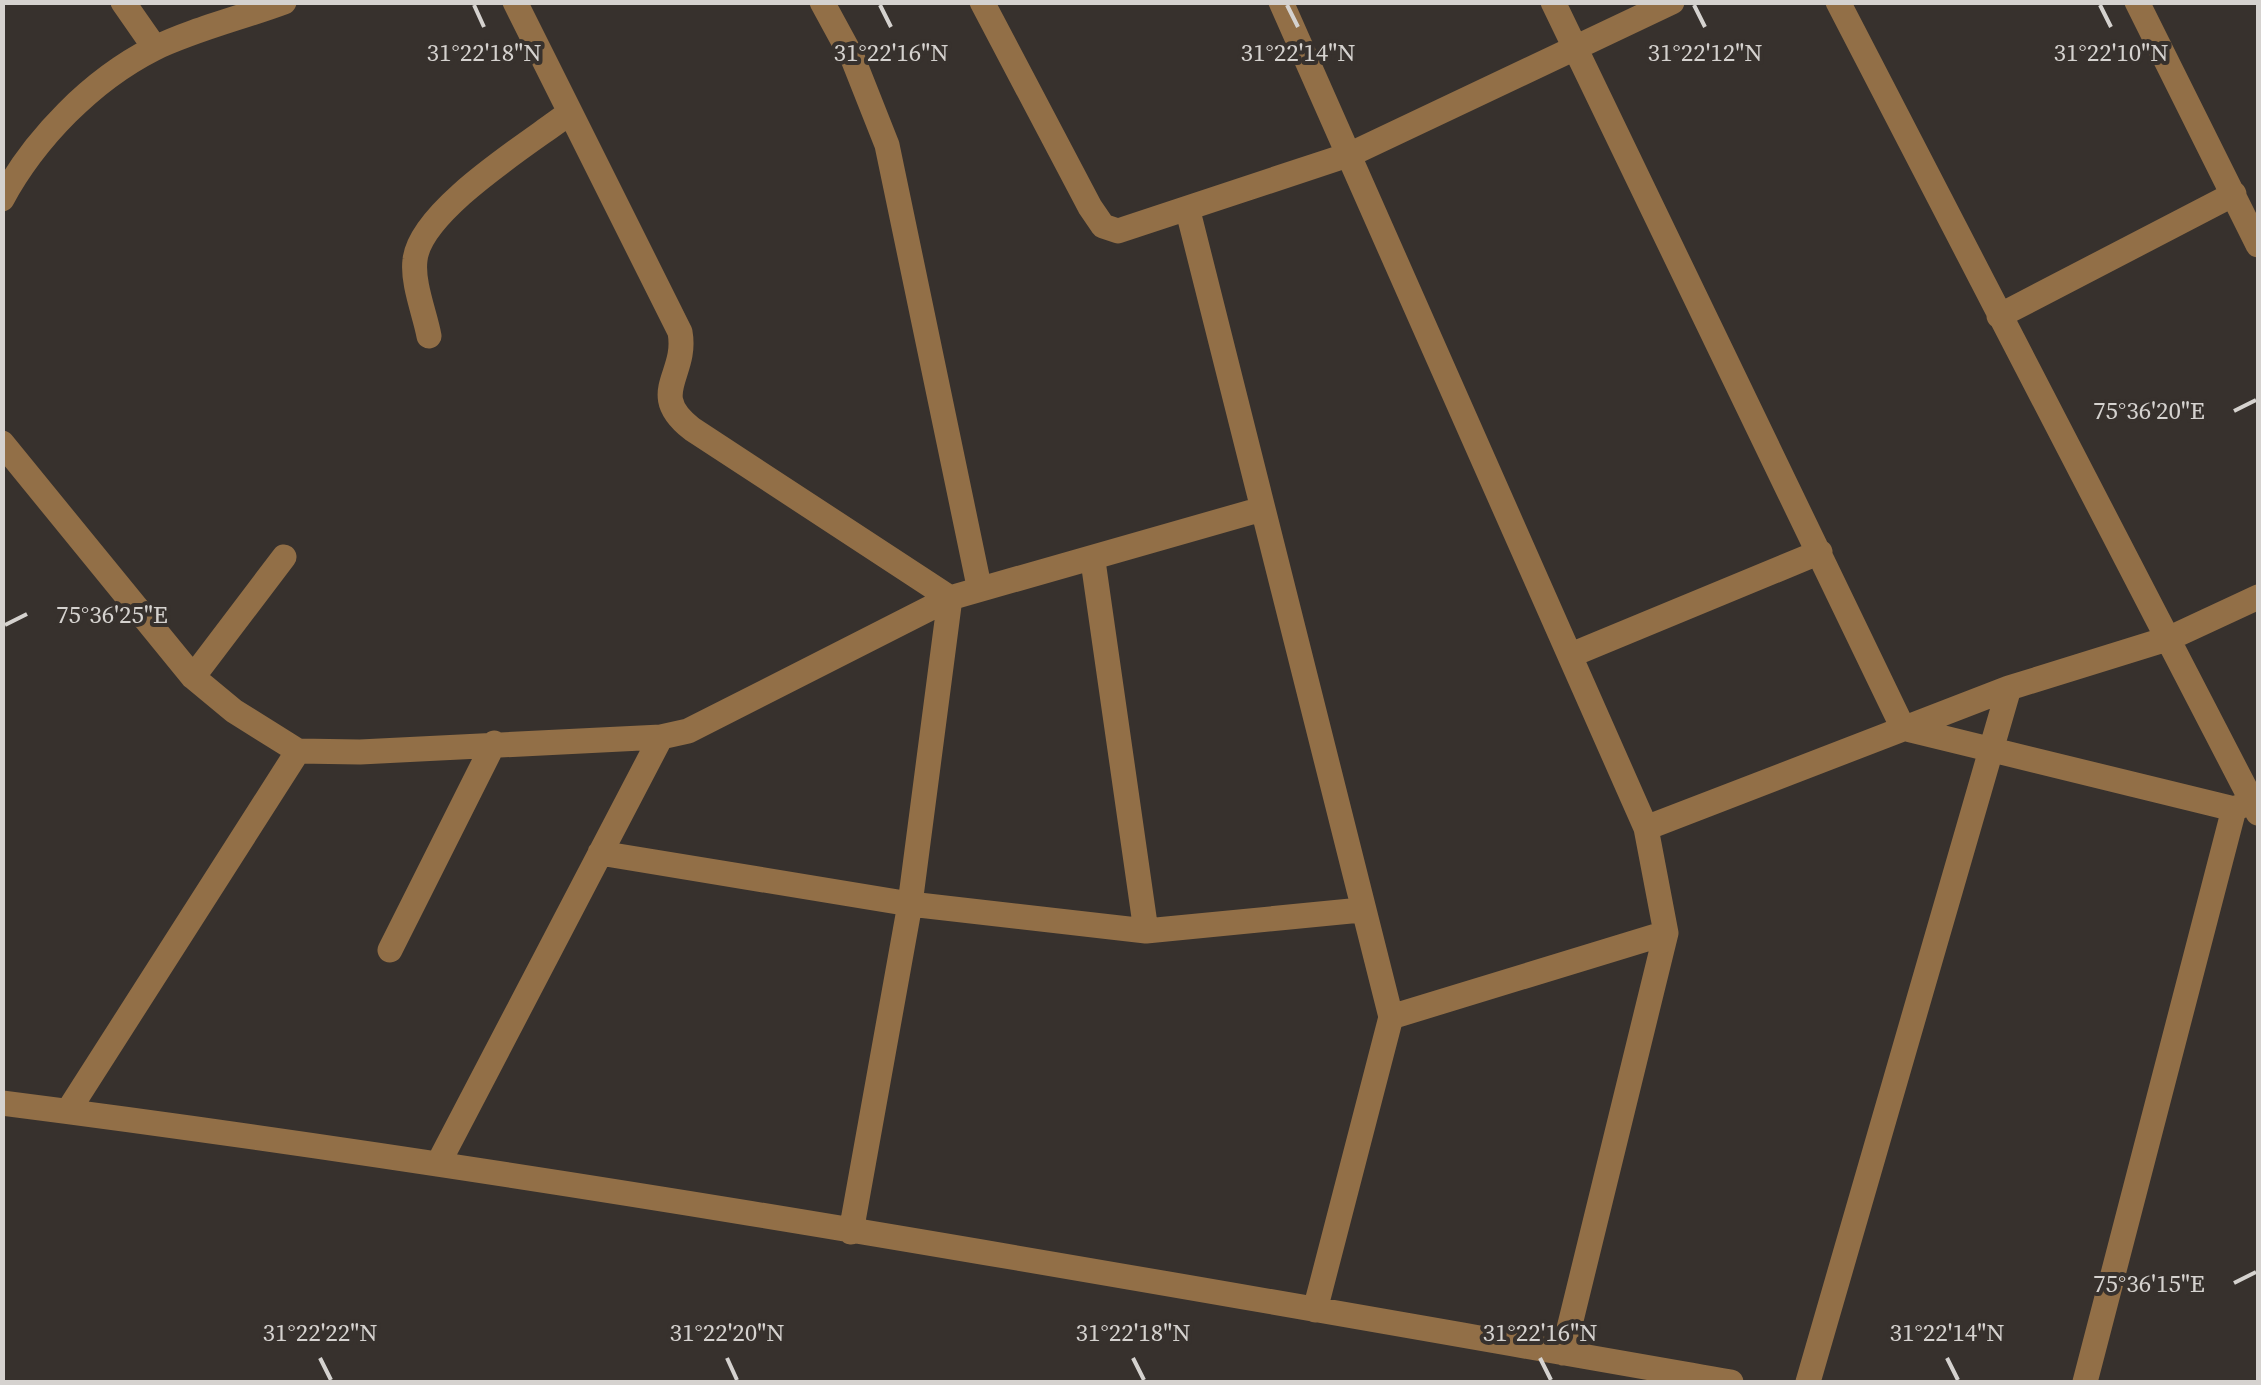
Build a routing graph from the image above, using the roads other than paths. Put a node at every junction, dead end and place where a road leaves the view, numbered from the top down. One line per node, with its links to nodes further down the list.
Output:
1 (122, 2): 11 (street)
2 (284, 2): 11 (street)
3 (515, 2): 13 (street)
4 (822, 2): 26 (street)
5 (982, 2): 17 (street)
6 (1281, 2): 14 (street)
7 (1553, 2): 12 (street)
8 (1672, 2): 12 (street)
9 (1838, 2): 19 (street)
10 (2137, 2): 15 (street)
11 (155, 48): 16 (street)
12 (1574, 52): 14 (street); 23 (street)
13 (569, 113): 20 (street); 28 (street)
14 (1351, 154): 17 (street); 30 (street)
15 (2234, 194): 18 (street); 19 (street)
16 (2, 198)
17 (1188, 211): 22 (street)
18 (2258, 246)
19 (1999, 316): 29 (street)
20 (429, 336)
21 (2, 443): 31 (street)
22 (1262, 509): 25 (street); 42 (street)
23 (1820, 552): 30 (street); 33 (street)
24 (284, 557): 31 (street)
25 (1093, 560): 26 (street); 43 (street)
26 (979, 586): 28 (street)
27 (2258, 597): 29 (street)
28 (950, 598): 34 (street); 41 (street)
29 (2170, 638): 32 (street); 38 (street)
30 (1571, 655): 39 (street)
31 (193, 677): 36 (street)
32 (2008, 688): 33 (street); 37 (street)
33 (1903, 728): 37 (street); 39 (street)
34 (661, 736): 35 (street); 40 (street)
35 (494, 742): 36 (street); 45 (street)
36 (298, 751): 48 (street)
37 (1991, 751): 38 (street); 54 (street)
38 (2248, 808): 55 (street)
39 (1646, 828): 44 (street)
40 (600, 854): 41 (street); 49 (street)
41 (910, 904): 43 (street); 50 (street)
42 (1361, 910): 43 (street); 46 (street)
43 (1146, 931)
44 (1666, 934): 46 (street); 52 (street)
45 (390, 950)
46 (1391, 1017): 51 (street)
47 (2, 1103): 48 (street)
48 (68, 1111): 49 (street)
49 (438, 1164): 50 (street)
50 (852, 1232): 51 (street)
51 (1316, 1310): 52 (street)
52 (1563, 1353): 53 (street)
53 (1730, 1382)
54 (1808, 1382)
55 (2085, 1382)

